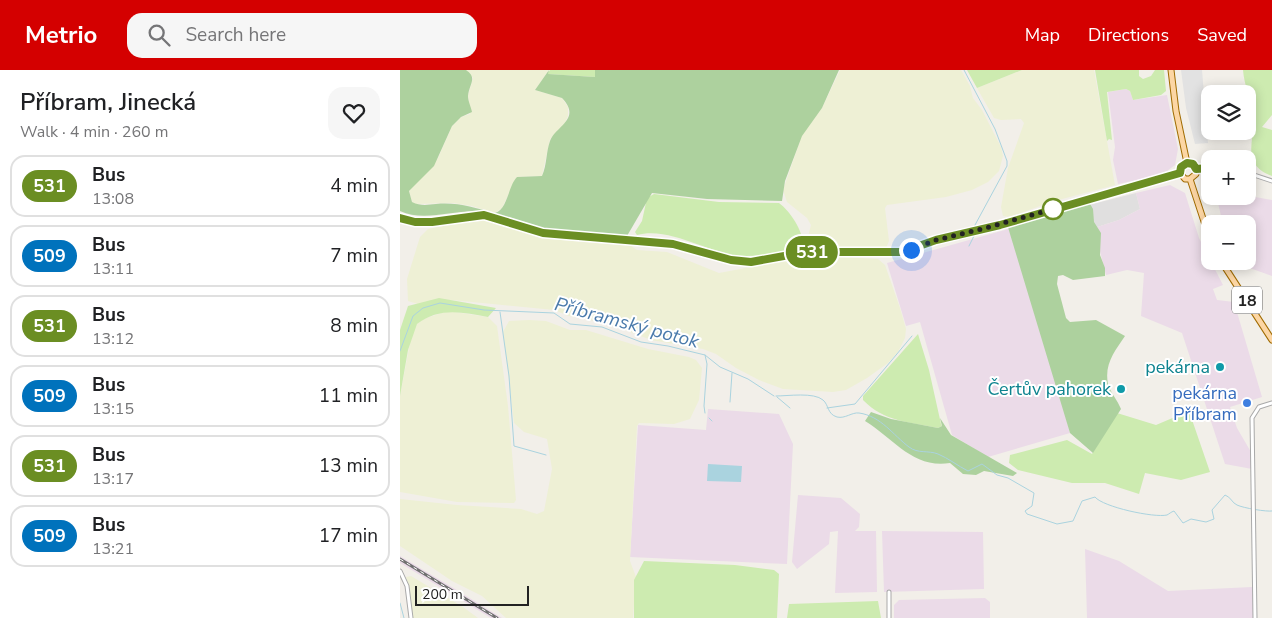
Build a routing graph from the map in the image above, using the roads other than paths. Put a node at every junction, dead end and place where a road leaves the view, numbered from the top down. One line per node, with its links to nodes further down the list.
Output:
1 (1171, 70): 2 (main road)
2 (1187, 163): 3 (main road); 5 (main road)
3 (1196, 169): 4 (street); 7 (main road)
4 (1201, 169)
5 (1180, 173): 7 (main road); 10 (main road)
6 (1256, 176): 8 (street)
7 (1190, 179): 9 (main road)
8 (1272, 181)
9 (1202, 215)
10 (400, 218)
11 (1227, 270): 12 (main road, 18)
12 (1272, 340)
13 (1272, 403): 18 (street)
14 (400, 571): 16 (street)
15 (888, 592): 17 (street)
16 (411, 618)
17 (889, 618)
18 (1255, 618)

